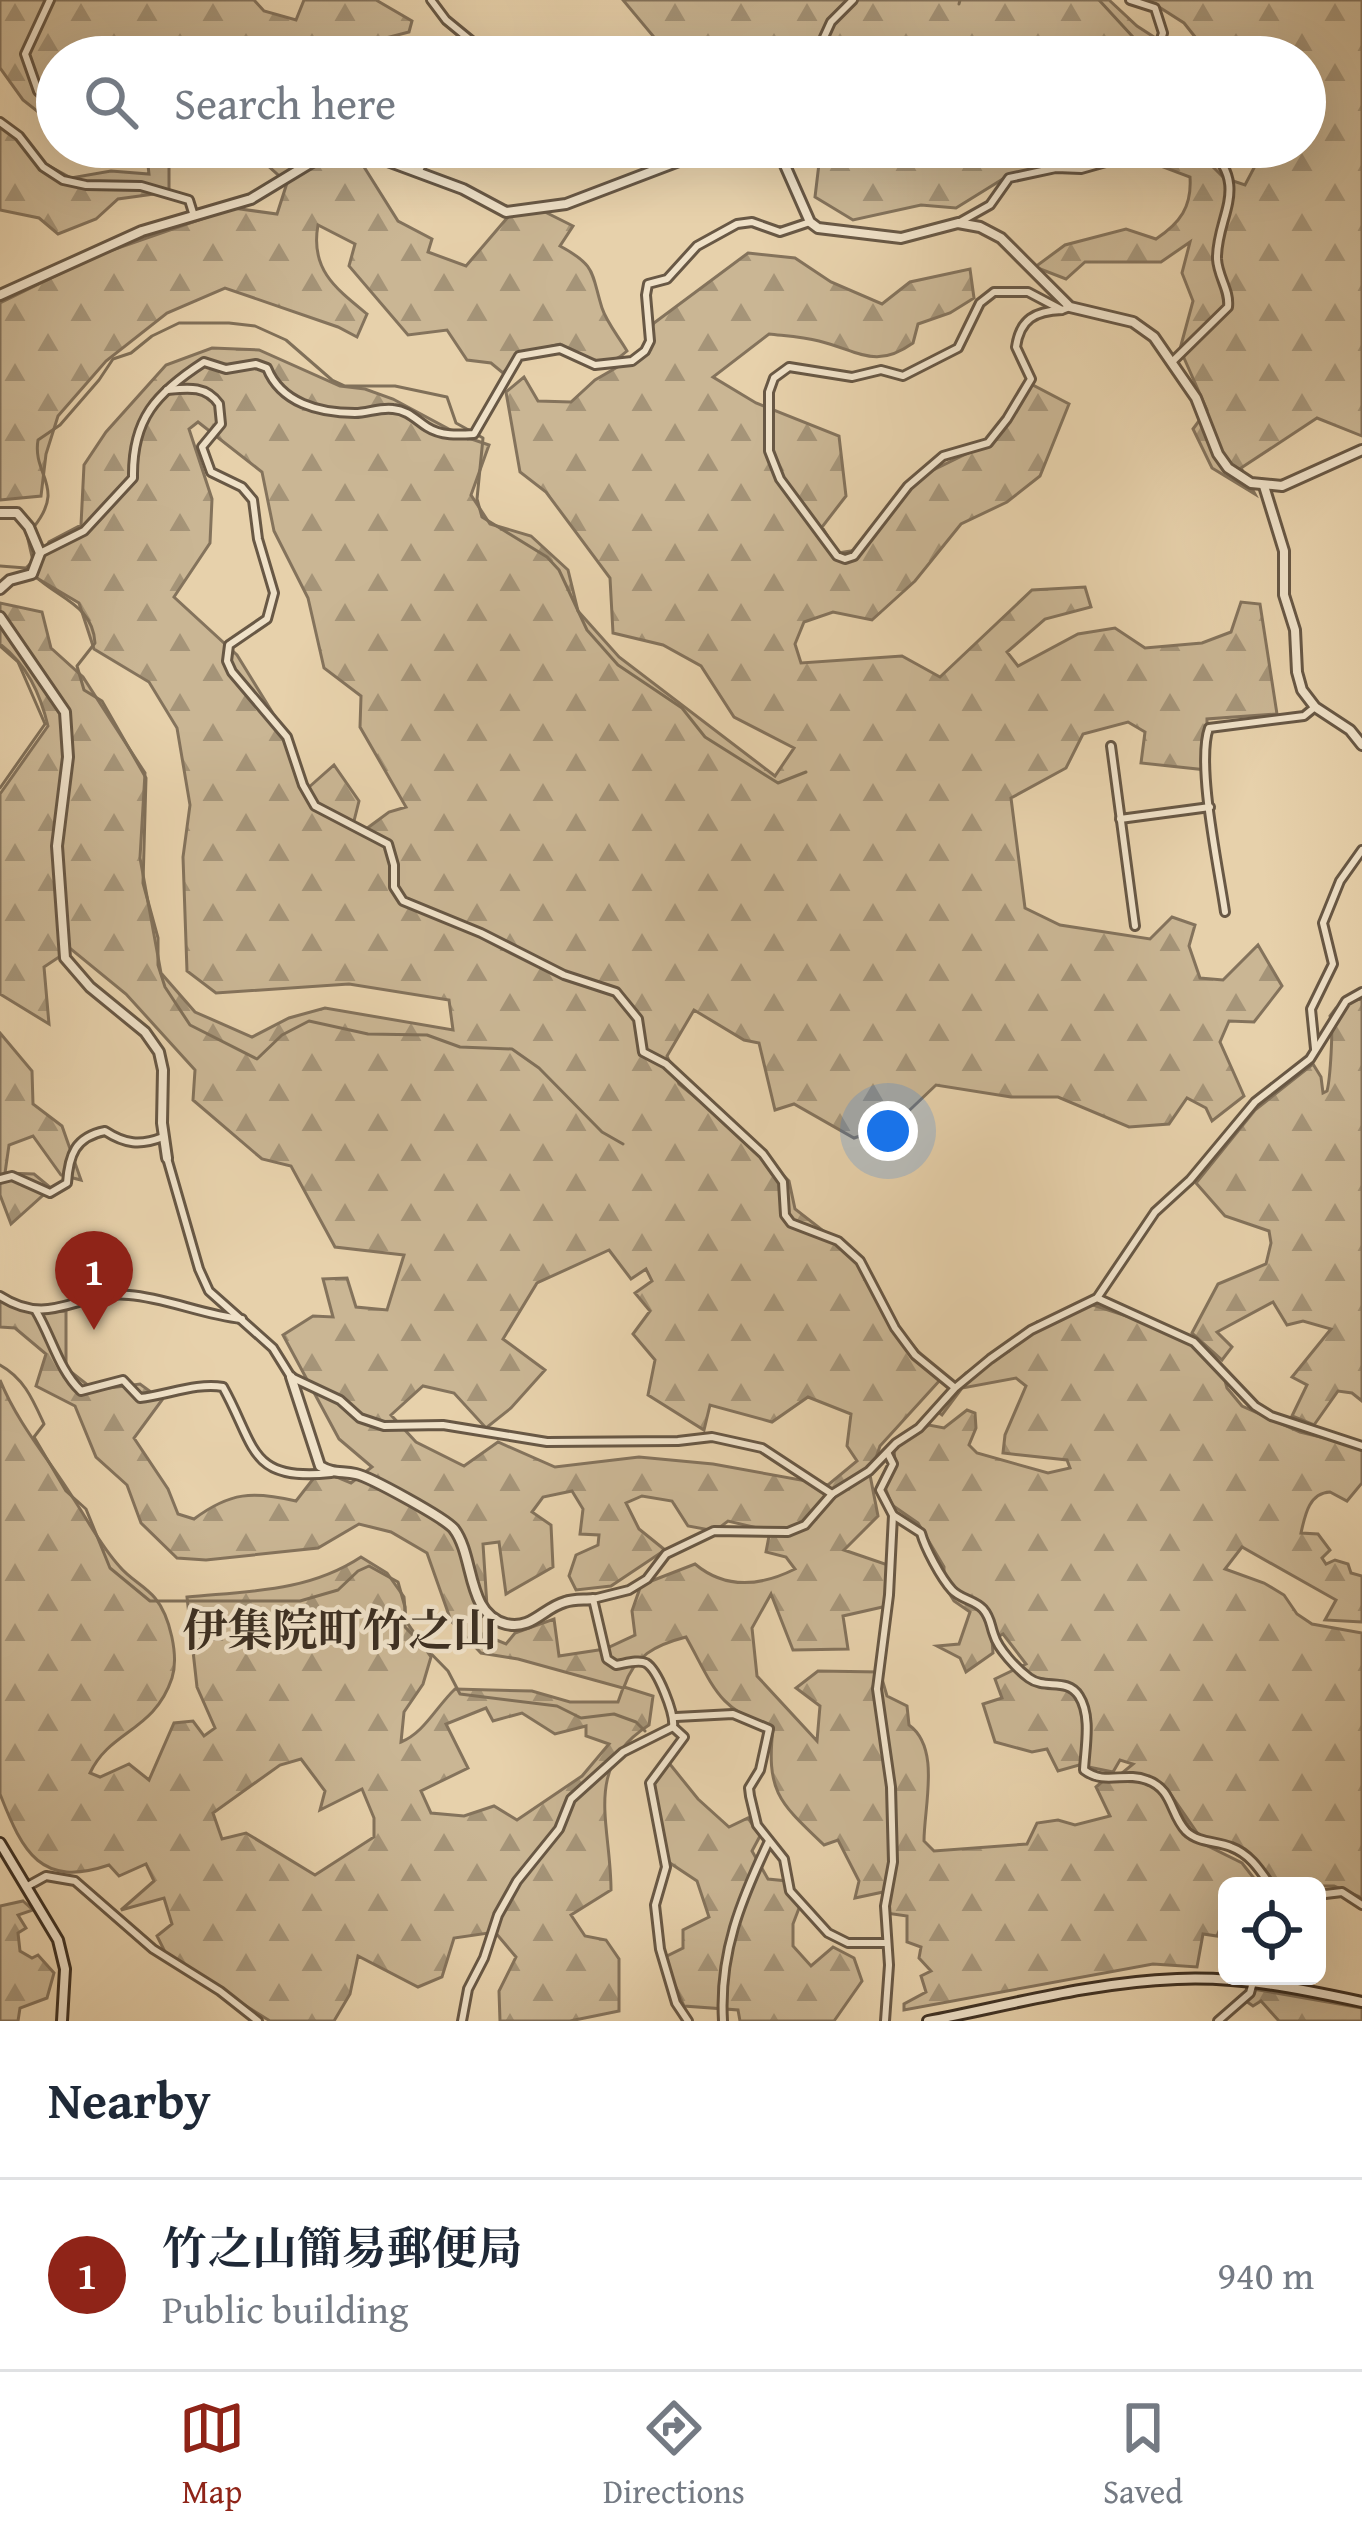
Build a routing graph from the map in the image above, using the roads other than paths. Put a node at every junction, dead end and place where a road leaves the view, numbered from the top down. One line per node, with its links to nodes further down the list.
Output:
1 (50, 0): 8 (street)
2 (431, 0): 5 (street)
3 (853, 0): 6 (street)
4 (1130, 0): 7 (street)
5 (465, 36)
6 (825, 36)
7 (1162, 36)
8 (36, 85)
9 (0, 122): 10 (street)
10 (36, 158)
11 (44, 168): 20 (street)
12 (302, 168): 20 (street)
13 (405, 168): 19 (street)
14 (420, 168): 19 (street)
15 (654, 168): 19 (street)
16 (789, 168): 21 (street)
17 (1056, 168): 22 (street)
18 (1225, 168): 25 (street)
19 (418, 172)
20 (194, 216): 23 (street)
21 (810, 222): 22 (street); 26 (street)
22 (958, 223): 24 (street)
23 (0, 295)
24 (1066, 309): 24 (street); 25 (street)
25 (1173, 361): 28 (street)
26 (167, 390): 30 (street); 51 (street)
27 (1362, 450): 28 (street)
28 (1264, 485): 33 (street)
29 (0, 513): 30 (street)
30 (40, 553): 31 (street)
31 (0, 589)
32 (0, 617): 43 (street)
33 (1315, 707): 34 (street); 36 (street)
34 (1362, 745)
35 (1111, 746): 37 (street)
36 (1210, 807): 37 (street); 39 (street)
37 (1120, 818): 40 (street)
38 (1362, 850): 42 (street)
39 (1226, 912)
40 (1135, 926)
41 (1362, 992): 42 (street)
42 (1314, 1053): 47 (street)
43 (163, 1137): 44 (street); 45 (street)
44 (166, 1158): 49 (street)
45 (0, 1179)
46 (0, 1296): 48 (street)
47 (1097, 1298): 51 (street); 52 (street)
48 (36, 1311): 49 (street); 54 (street)
49 (245, 1319): 50 (street)
50 (291, 1377): 54 (street); 55 (street)
51 (955, 1388): 53 (street)
52 (1362, 1446)
53 (889, 1454): 55 (street); 56 (street)
54 (332, 1473): 57 (street)
55 (832, 1494): 57 (street)
56 (893, 1515): 62 (street); 66 (street)
57 (593, 1599): 58 (street)
58 (675, 1717): 59 (street); 60 (street)
59 (673, 1727): 73 (street); 74 (street)
60 (769, 1840): 66 (street); 75 (street)
61 (0, 1843): 63 (street)
62 (1263, 1877)
63 (26, 1887): 71 (street); 72 (street)
64 (1326, 1894): 65 (street)
65 (1362, 1905)
66 (887, 1943): 76 (street)
67 (1218, 1982): 77 (street)
68 (1252, 1985): 78 (street)
69 (1269, 1985): 70 (street)
70 (1362, 2002)
71 (62, 2021)
72 (258, 2021)
73 (462, 2021)
74 (688, 2021)
75 (723, 2021)
76 (885, 2021)
77 (928, 2021)
78 (1218, 2021)

